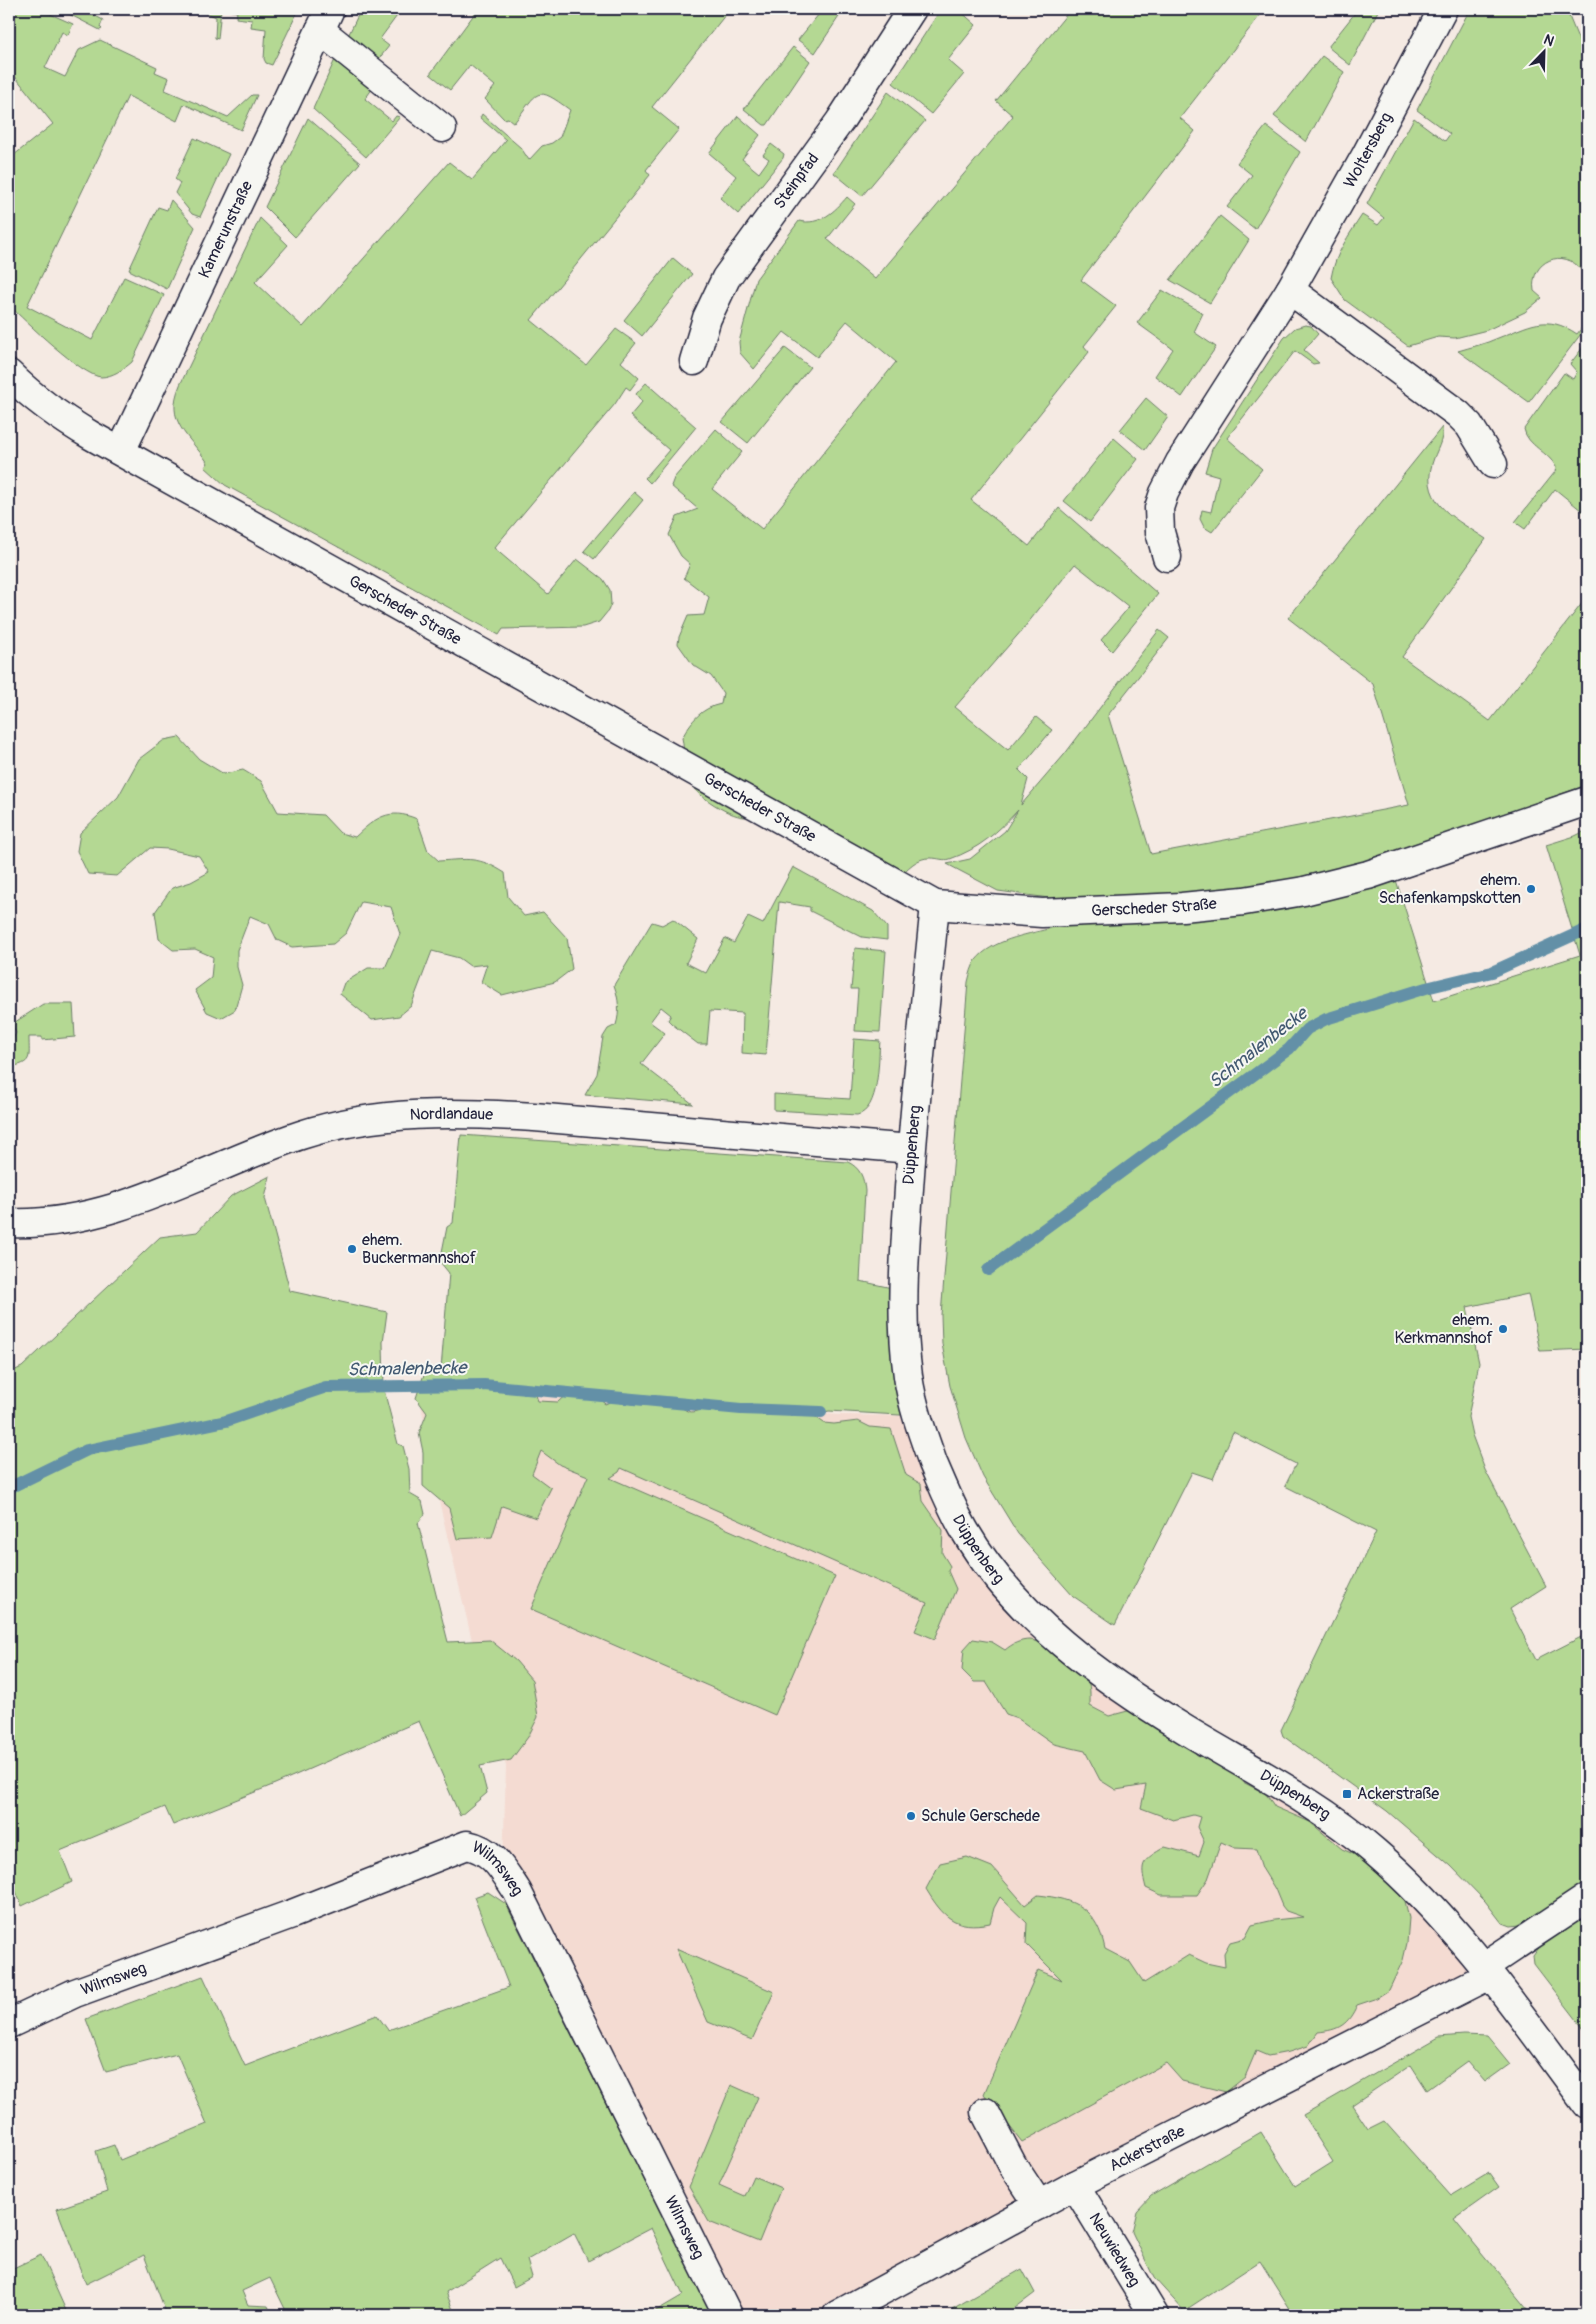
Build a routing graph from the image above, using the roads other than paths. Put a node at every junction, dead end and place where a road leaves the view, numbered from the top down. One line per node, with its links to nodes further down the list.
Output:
1 (912, 9): 6 (street, Steinpfad)
2 (1443, 9): 5 (street, Woltersberg)
3 (325, 19): 4 (street); 8 (street, Kamerunstraße)
4 (442, 128)
5 (1290, 290): 9 (street); 10 (street, Woltersberg)
6 (694, 361)
7 (15, 387): 8 (street, Gerscheder Straße)
8 (121, 451): 12 (street, Gerscheder Straße)
9 (1493, 464)
10 (1167, 556)
11 (1587, 801): 12 (street, Gerscheder Straße)
12 (935, 905): 13 (street, Düppenberg)
13 (911, 1149): 14 (street, Nordlandaue); 16 (street, Düppenberg)
14 (9, 1223)
15 (1587, 1898): 16 (street)
16 (1487, 1971): 18 (street, Düppenberg); 20 (street, Ackerstraße)
17 (9, 2024): 22 (street, Wilmsweg)
18 (1583, 2089)
19 (984, 2112): 21 (street)
20 (1075, 2185): 21 (street, Ackerstraße); 24 (street, Neuwiedweg)
21 (1039, 2206): 23 (street, Ackerstraße)
22 (728, 2315)
23 (837, 2315)
24 (1154, 2315)

